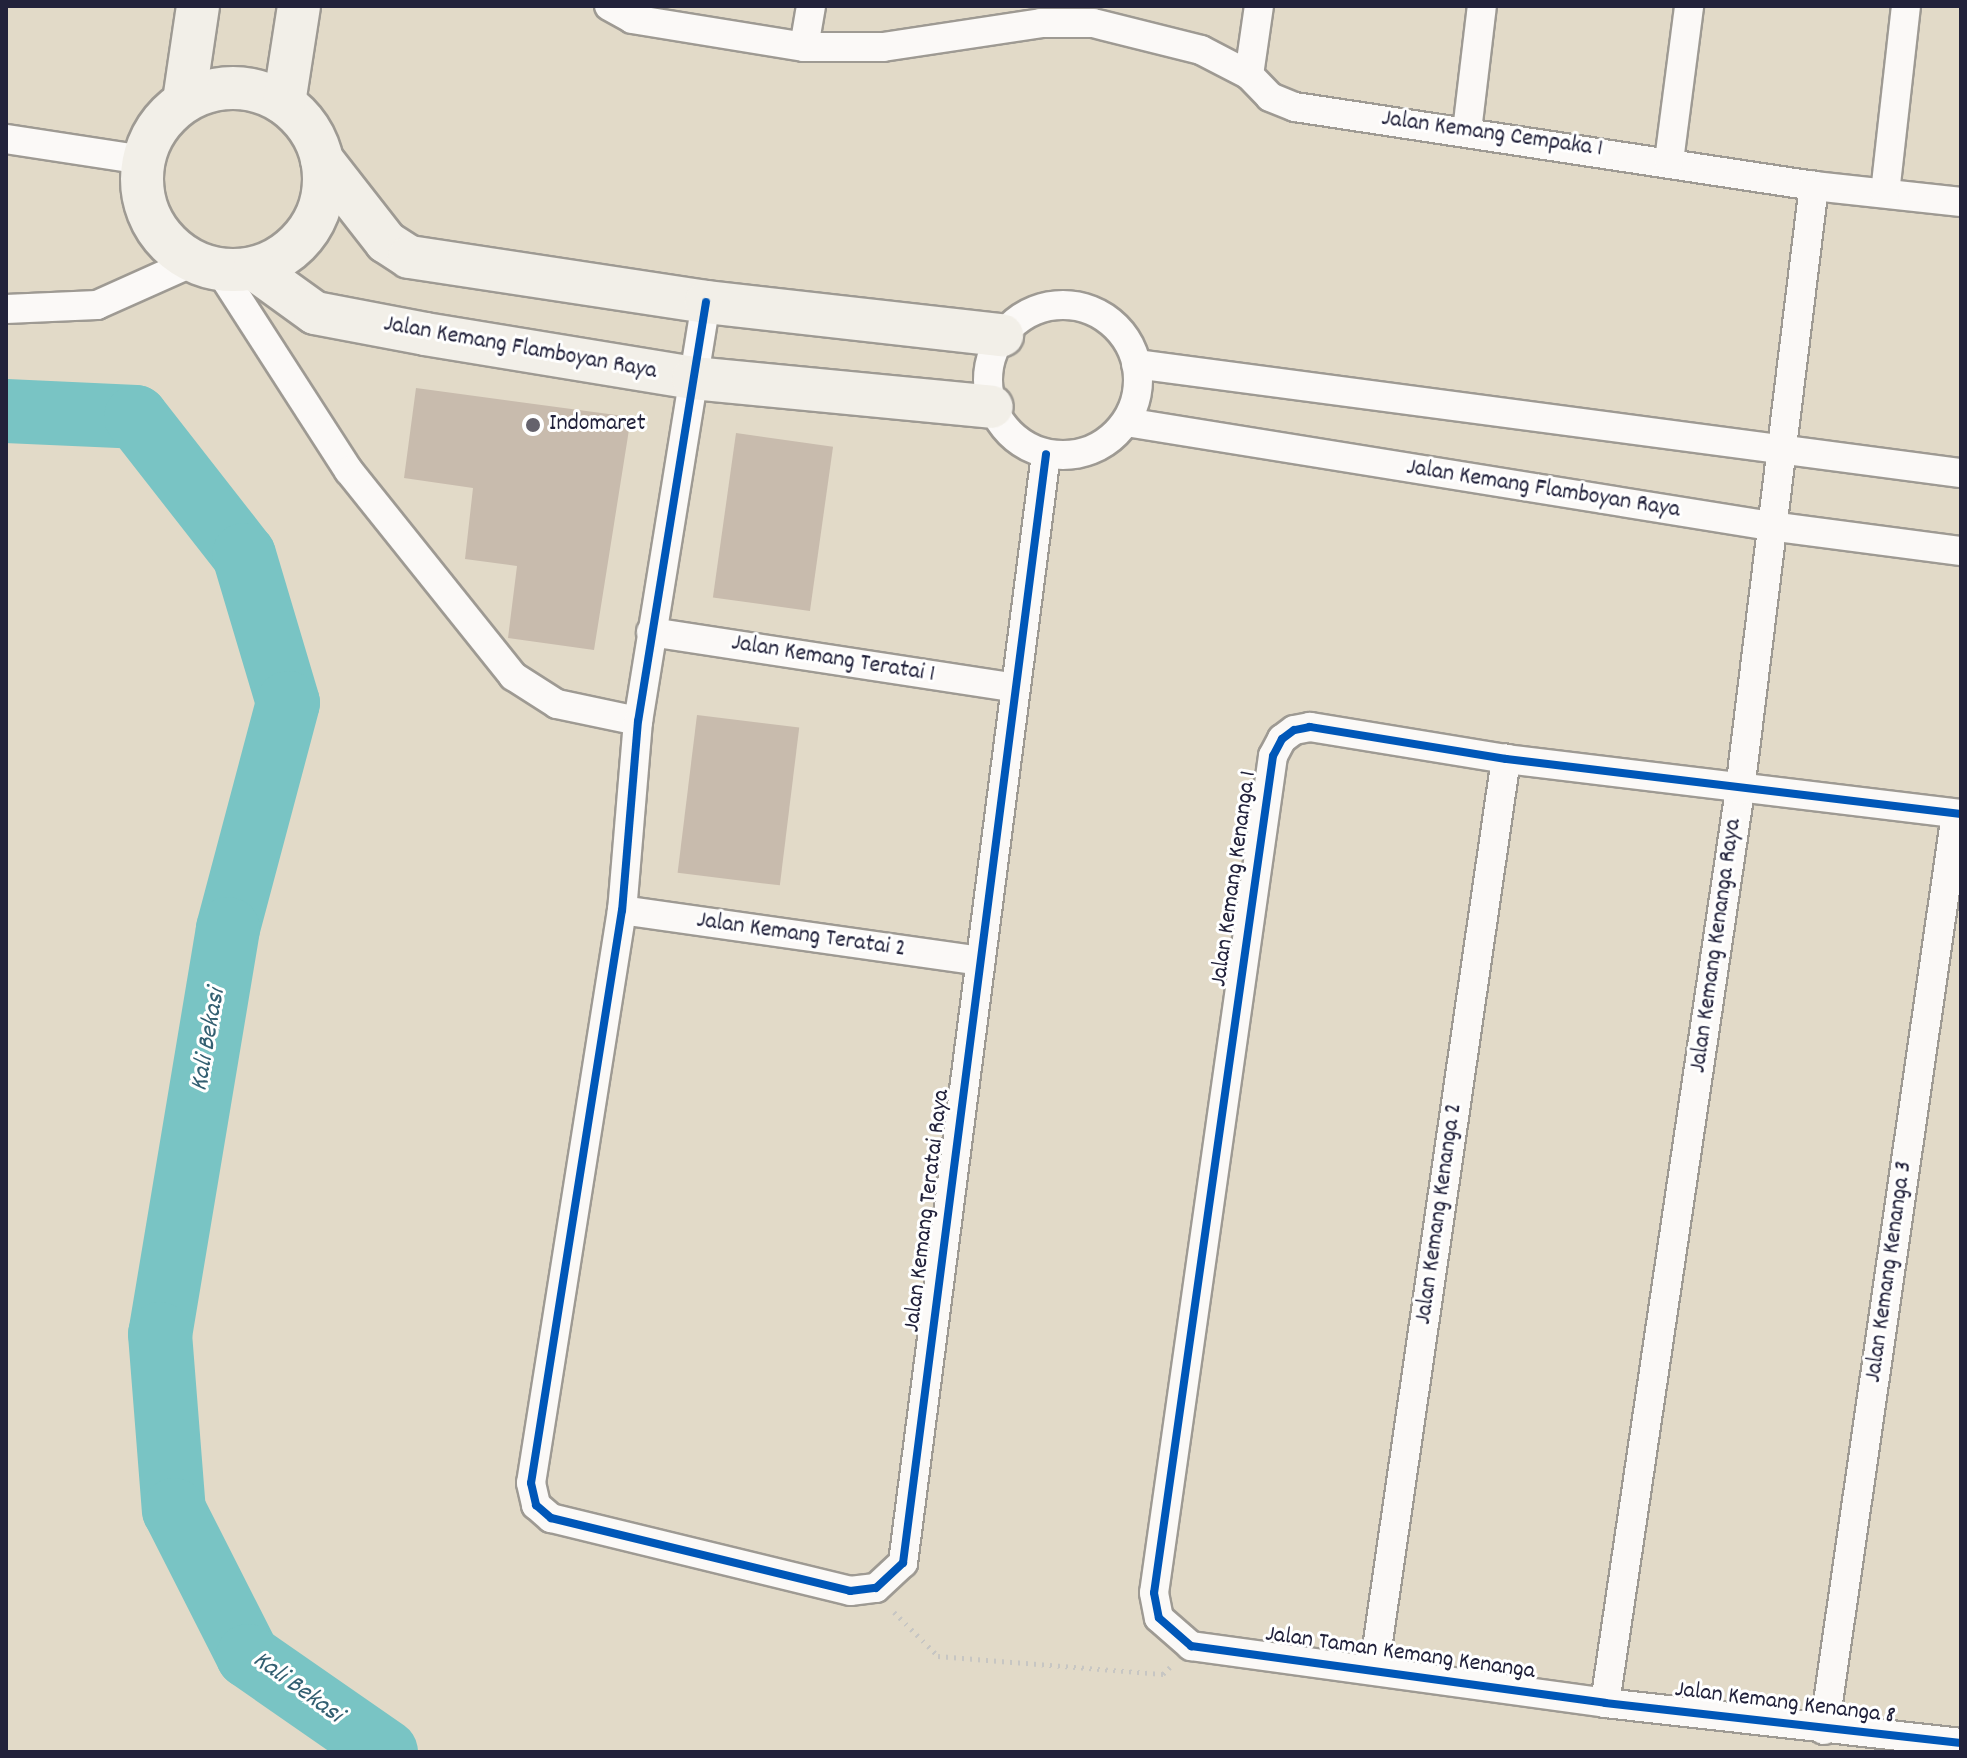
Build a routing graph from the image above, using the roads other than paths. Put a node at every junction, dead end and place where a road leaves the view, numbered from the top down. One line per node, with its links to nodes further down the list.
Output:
1 (198, 6): 12 (street)
2 (299, 6): 13 (street)
3 (609, 6): 10 (street, Jalan Kemang Cempaka 1)
4 (811, 6): 10 (street)
5 (1259, 6): 11 (street)
6 (1482, 6): 14 (street)
7 (1689, 6): 18 (street)
8 (1906, 6): 20 (street)
9 (1042, 14): 10 (street, Jalan Kemang Cempaka 1); 11 (street, Jalan Kemang Cempaka 1)
10 (804, 47)
11 (1249, 75): 14 (street, Jalan Kemang Cempaka 1)
12 (184, 101): 13 (street); 16 (street)
13 (284, 103): 17 (street)
14 (1467, 131): 18 (street, Jalan Kemang Cempaka 1)
15 (6, 139): 16 (street)
16 (143, 160): 22 (street)
17 (322, 160): 22 (street); 23 (street)
18 (1669, 161): 19 (street, Jalan Kemang Cempaka 1)
19 (1814, 186): 20 (street, Jalan Kemang Cempaka 1); 30 (street, Jalan Kemang Kenanga Raya)
20 (1885, 193): 21 (street, Jalan Kemang Cempaka 1)
21 (1961, 202)
22 (222, 267): 24 (street); 27 (street, Jalan Kemang Flamboyan Raya); 37 (street)
23 (706, 302): 25 (street); 27 (street)
24 (6, 309)
25 (1002, 335): 26 (street); 28 (street)
26 (1136, 364): 29 (street); 30 (street)
27 (693, 378): 28 (street, Jalan Kemang Flamboyan Raya); 35 (street)
28 (992, 407): 31 (street)
29 (1126, 422): 31 (street); 33 (street, Jalan Kemang Flamboyan Raya)
30 (1780, 450): 32 (street); 33 (street, Jalan Kemang Kenanga Raya)
31 (1046, 454): 36 (street, Jalan Kemang Teratai Raya)
32 (1961, 473)
33 (1770, 526): 34 (street, Jalan Kemang Flamboyan Raya); 39 (street, Jalan Kemang Kenanga Raya)
34 (1961, 551)
35 (651, 632): 36 (street, Jalan Kemang Teratai 1); 37 (street)
36 (1015, 688): 42 (street, Jalan Kemang Teratai Raya)
37 (638, 721): 41 (street)
38 (1506, 759): 39 (street, Jalan Kemang Kenanga 1); 43 (street, Jalan Kemang Kenanga 1); 44 (street, Jalan Kemang Kenanga 2)
39 (1740, 790): 40 (street, Jalan Kemang Kenanga 1); 45 (street, Jalan Kemang Kenanga Raya)
40 (1958, 814): 46 (street, Jalan Kemang Kenanga 3)
41 (622, 910): 42 (street, Jalan Kemang Teratai 2); 42 (street, Jalan Kemang Teratai Raya)
42 (980, 961)
43 (1191, 1646): 44 (street, Jalan Taman Kemang Kenanga)
44 (1374, 1669): 45 (street, Jalan Taman Kemang Kenanga)
45 (1605, 1703): 46 (street, Jalan Kemang Kenanga 8)
46 (1824, 1730): 47 (street, Jalan Kemang Kenanga 8)
47 (1961, 1743)

